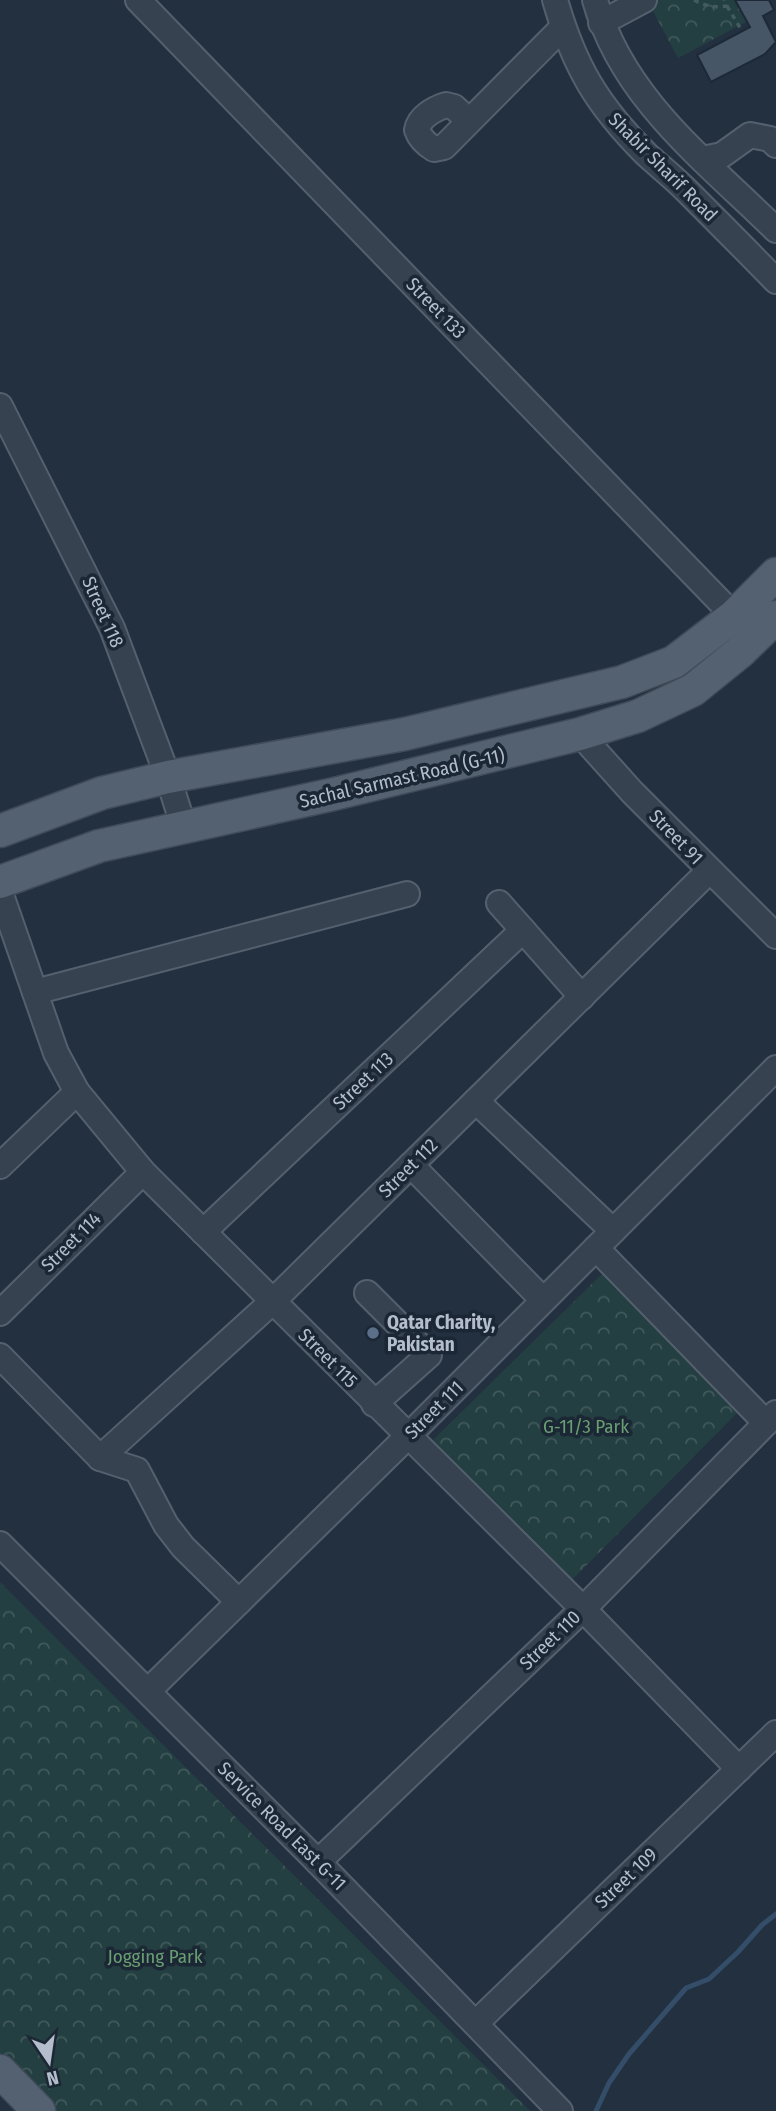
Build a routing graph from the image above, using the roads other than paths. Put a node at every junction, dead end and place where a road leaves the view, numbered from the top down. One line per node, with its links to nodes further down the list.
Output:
1 (138, 0): 14 (street, Street 133)
2 (555, 0): 5 (street, Shabir Sharif Road)
3 (645, 0): 4 (street)
4 (598, 11): 8 (street, Shabir Sharif Road)
5 (563, 27): 6 (street); 9 (street, Shabir Sharif Road)
6 (469, 121)
7 (776, 145): 8 (street)
8 (705, 162): 9 (street); 10 (street, Shabir Sharif Road)
9 (684, 187): 11 (street, Shabir Sharif Road)
10 (776, 230)
11 (776, 281)
12 (0, 406): 17 (street, Street 118)
13 (776, 574): 14 (main road)
14 (734, 616): 17 (main road)
15 (776, 617): 16 (main road, Sachal Sarmast Road (G-11))
16 (580, 734): 18 (main road, Sachal Sarmast Road (G-11)); 20 (street, Street 91)
17 (168, 777): 18 (street, Street 118); 19 (main road)
18 (184, 828): 21 (main road, Sachal Sarmast Road (G-11))
19 (0, 831)
20 (709, 871): 26 (street, Street 91); 28 (street, Street 112)
21 (0, 882)
22 (0, 892): 27 (street, Street 115)
23 (407, 894): 27 (street)
24 (499, 904): 25 (street)
25 (523, 930): 28 (street); 35 (street, Street 113)
26 (776, 936)
27 (35, 992): 30 (street, Street 115)
28 (582, 997): 31 (street, Street 112)
29 (776, 1068): 36 (street, Street 111)
30 (77, 1092): 33 (street); 34 (street, Street 115)
31 (476, 1101): 32 (street, Street 112); 36 (street)
32 (411, 1165): 38 (street); 39 (street, Street 112)
33 (0, 1166)
34 (143, 1172): 35 (street, Street 115); 40 (street, Street 114)
35 (202, 1232): 39 (street, Street 115)
36 (605, 1239): 38 (street, Street 111); 43 (street)
37 (368, 1293): 42 (street)
38 (544, 1300): 44 (street, Street 111)
39 (272, 1302): 42 (street, Street 115); 45 (street, Street 112)
40 (0, 1313)
41 (0, 1356): 45 (street)
42 (374, 1404): 44 (street, Street 115)
43 (771, 1418): 48 (street, Street 110)
44 (407, 1437): 47 (street, Street 111); 48 (street, Street 115)
45 (100, 1458): 47 (street)
46 (0, 1544): 49 (street, Service Road East G-11)
47 (239, 1602): 49 (street, Street 111)
48 (583, 1609): 51 (street, Street 115); 52 (street, Street 110)
49 (148, 1691): 52 (street, Service Road East G-11)
50 (776, 1733): 51 (street, Street 109)
51 (739, 1769): 53 (street, Street 109)
52 (318, 1862): 53 (street, Service Road East G-11)
53 (476, 2023): 56 (street, Service Road East G-11)
54 (0, 2071): 55 (main road)
55 (39, 2111)
56 (561, 2111)

